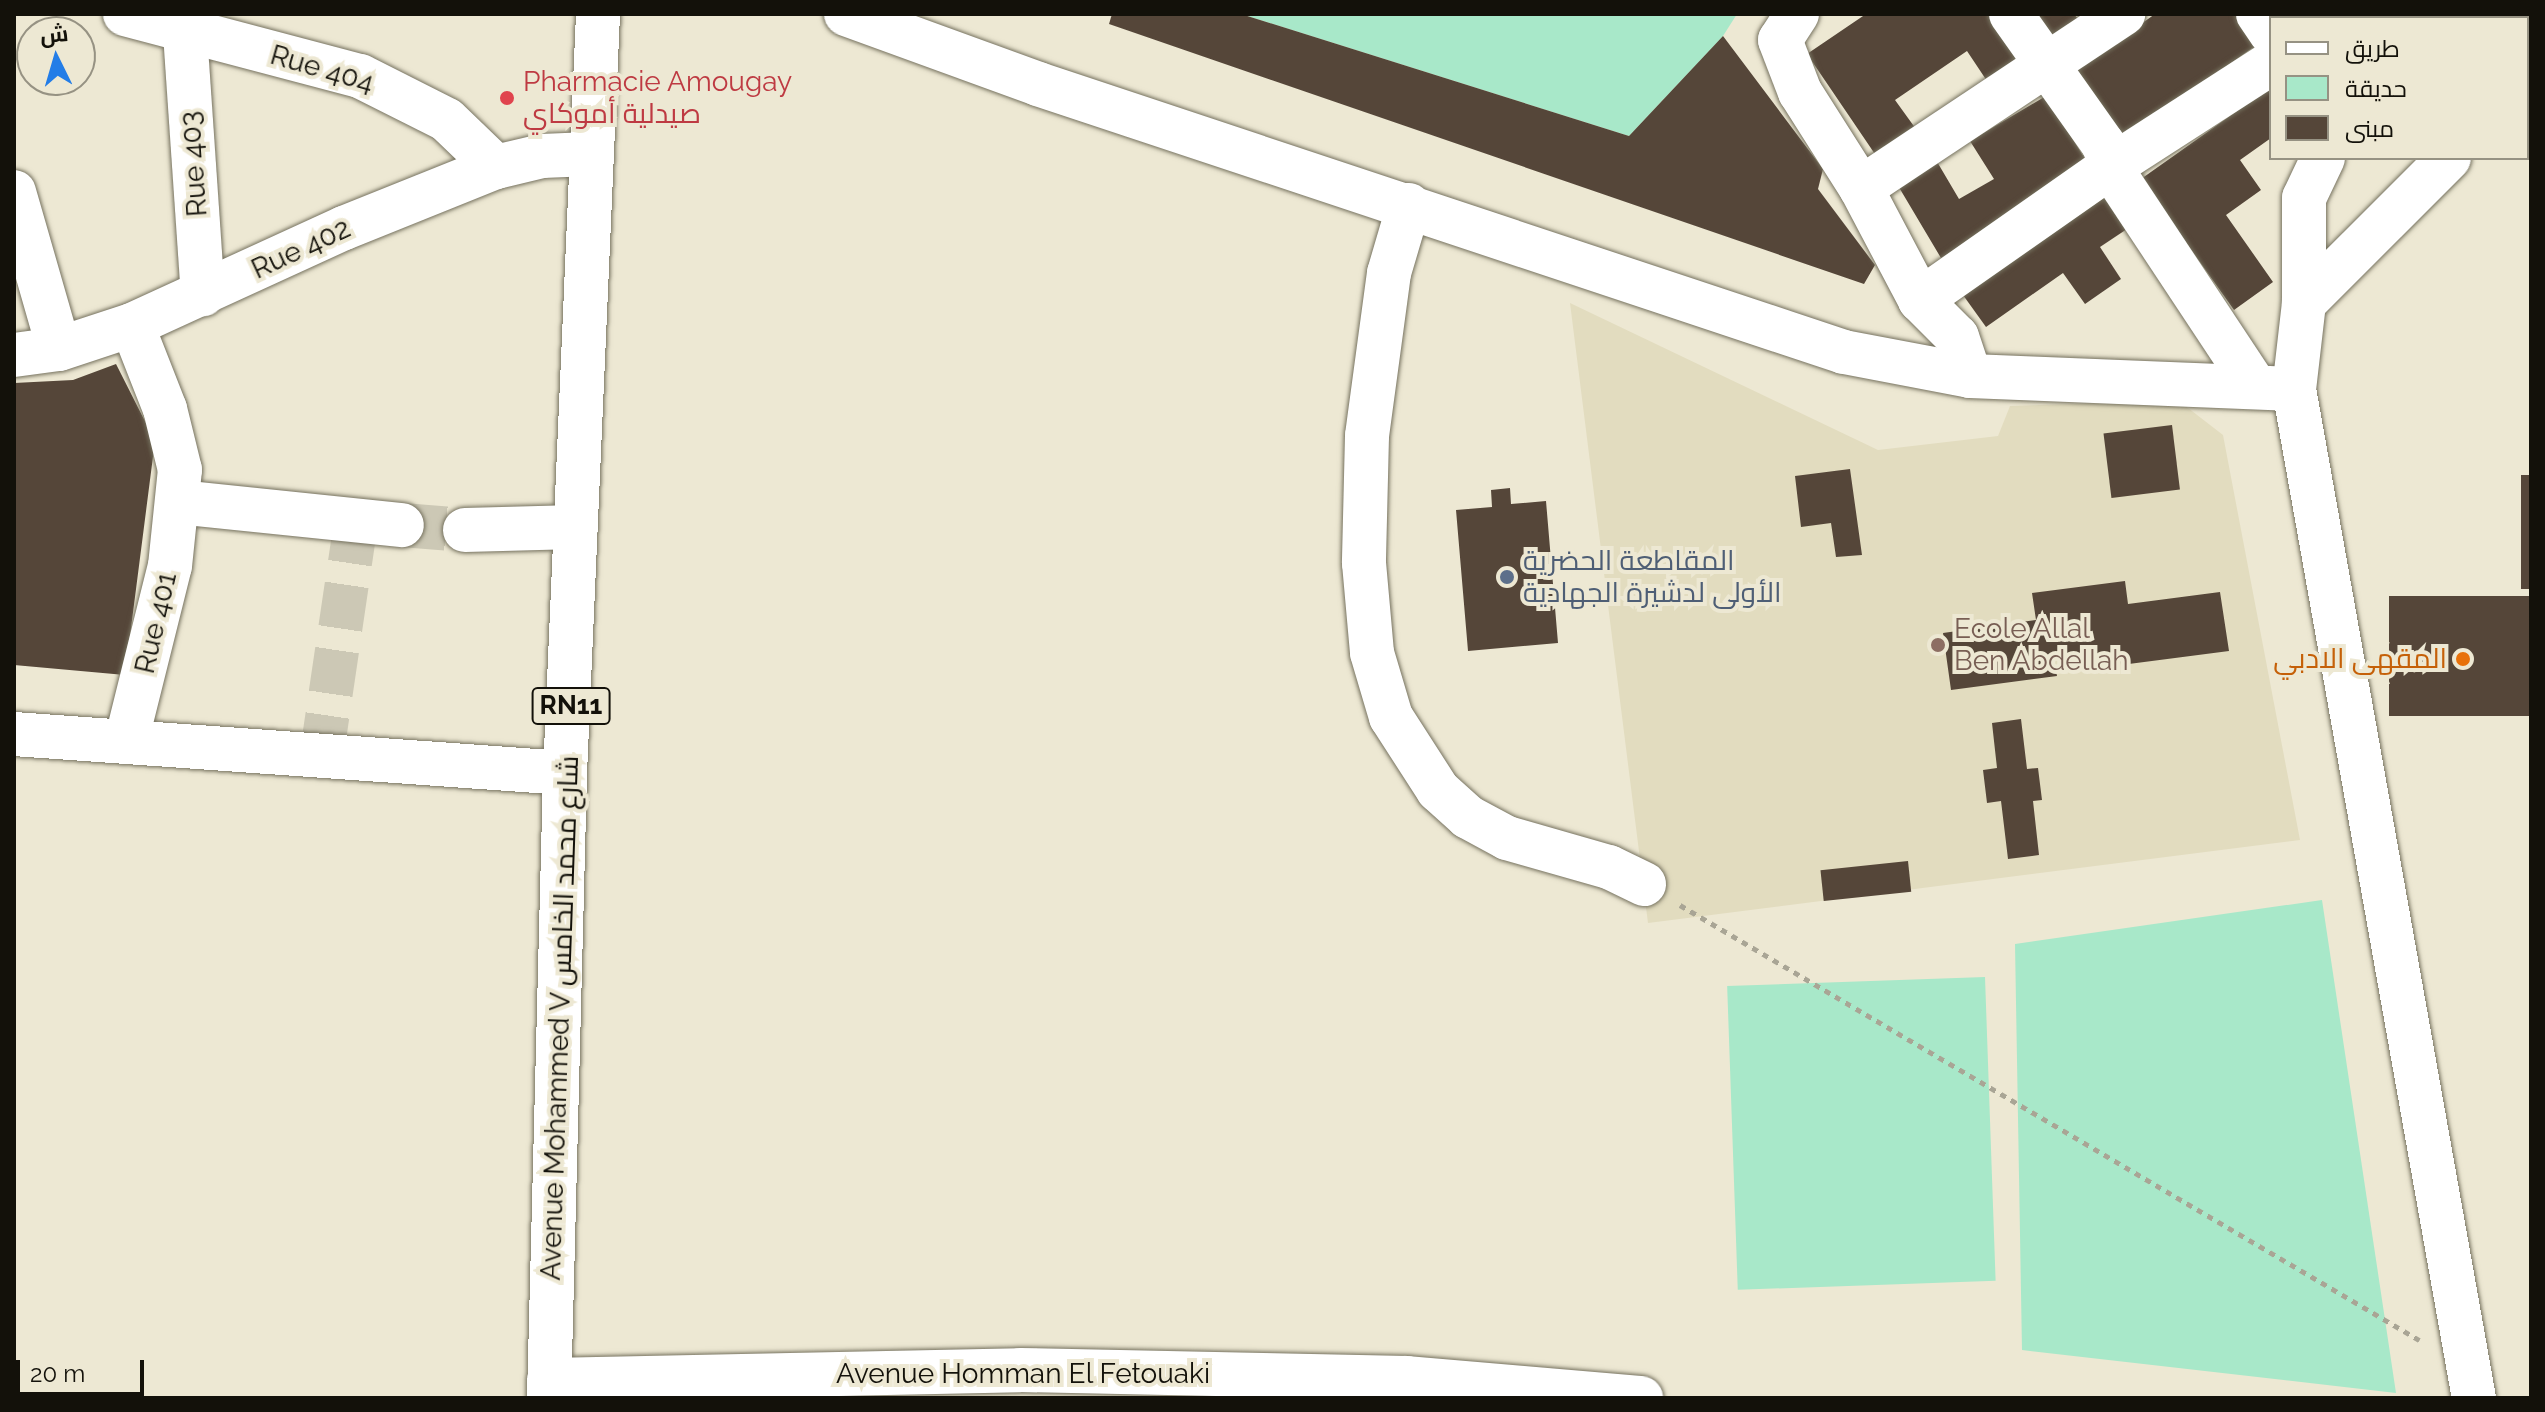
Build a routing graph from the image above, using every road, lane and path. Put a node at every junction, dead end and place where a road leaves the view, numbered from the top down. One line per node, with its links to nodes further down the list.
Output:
1 (125, 14): 7 (street, Rue 404)
2 (598, 14): 10 (street, Avenue Mohammed V شارع محمد الخامس / RN11)
3 (846, 14): 17 (street)
4 (1797, 14): 15 (street)
5 (2011, 14): 9 (street)
6 (2123, 14): 9 (street)
7 (185, 33): 14 (street, Rue 404); 18 (street, Rue 403)
8 (2269, 64): 13 (street)
9 (2046, 66): 13 (street); 15 (street)
10 (590, 154): 14 (street, Rue 402); 28 (street, Avenue Mohammed V شارع محمد الخامس / RN11)
11 (2322, 160): 20 (street)
12 (2447, 160): 20 (street)
13 (2113, 165): 19 (street); 25 (street)
14 (496, 167): 18 (street, Rue 402)
15 (1861, 188): 19 (street)
16 (14, 192): 22 (street)
17 (1409, 205): 24 (street); 33 (street)
18 (203, 294): 21 (street, Rue 402)
19 (1920, 300): 24 (street)
20 (2304, 303): 25 (street)
21 (132, 325): 22 (street, Rue 402); 26 (street, Rue 401)
22 (59, 349): 23 (street, Rue 402)
23 (14, 355)
24 (1970, 376): 25 (street)
25 (2274, 387): 34 (street)
26 (178, 502): 27 (street); 31 (street, Rue 401)
27 (402, 525)
28 (576, 527): 29 (street); 32 (street, Avenue Mohammed V شارع محمد الخامس / RN11)
29 (465, 530)
30 (14, 734): 31 (street)
31 (126, 742): 32 (street)
32 (565, 773): 36 (street, Avenue Mohammed V شارع محمد الخامس / RN11)
33 (1644, 884): 34 (path)
34 (2472, 1384)
35 (1406, 1388): 36 (street, Avenue Homman El Fetouaki); 37 (street, Avenue Homman El Fetouaki)
36 (549, 1389)
37 (1590, 1395): 38 (street, Avenue Homman El Fetouaki)
38 (1641, 1398)

